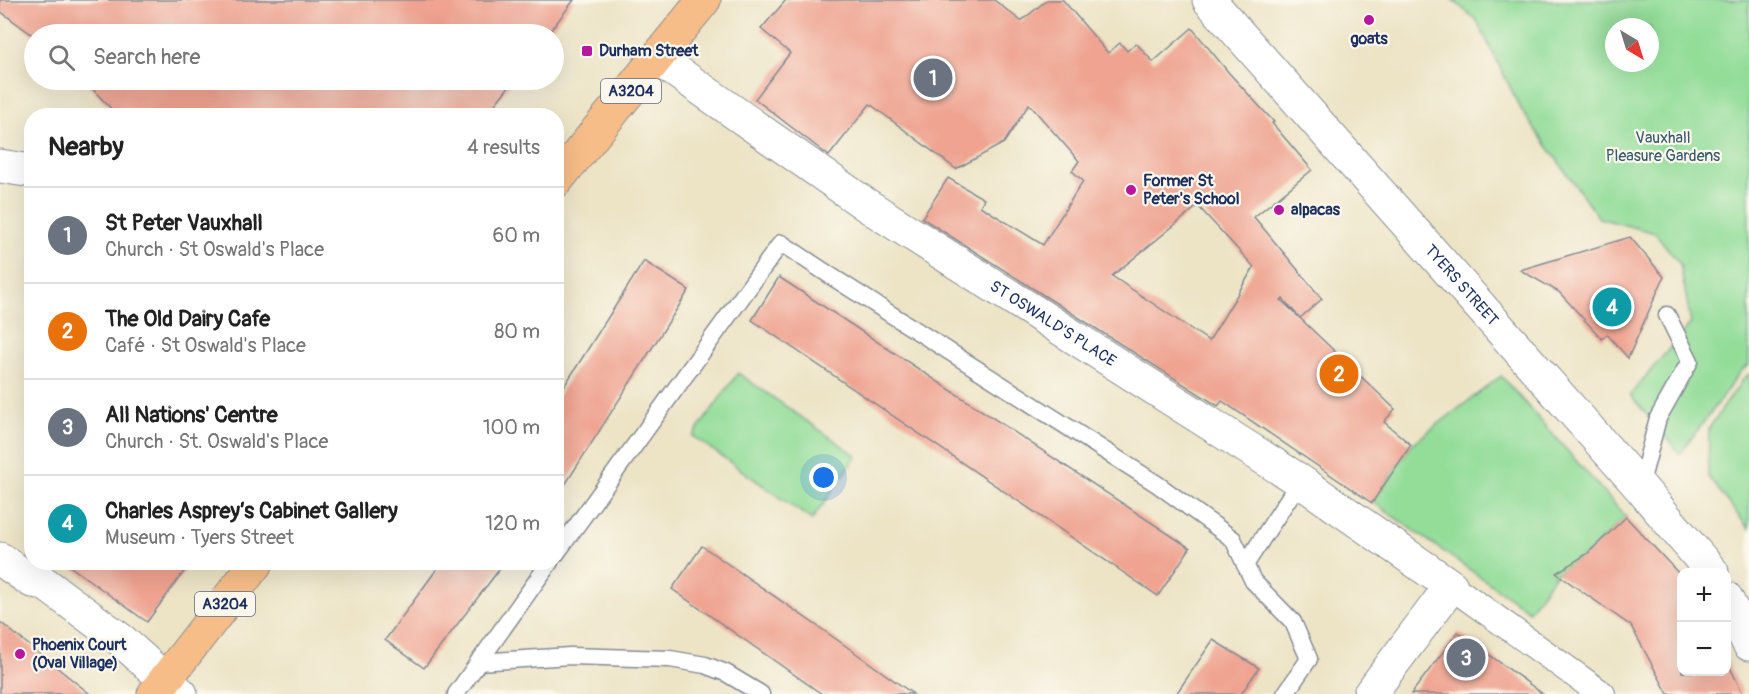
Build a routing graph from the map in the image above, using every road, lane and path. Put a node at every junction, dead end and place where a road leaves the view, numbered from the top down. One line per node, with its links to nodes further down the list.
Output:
1 (704, 0): 3 (highway, A3204)
2 (1209, 0): 9 (street, TYERS STREET)
3 (657, 58): 6 (highway, A3204); 8 (street, ST OSWALD'S PLACE)
4 (0, 166): 5 (street)
5 (24, 170)
6 (564, 172)
7 (1667, 315): 9 (lane)
8 (1300, 481): 12 (lane); 16 (street, ST OSWALD'S PLACE)
9 (1640, 487): 13 (street, TYERS STREET)
10 (564, 543): 12 (lane)
11 (0, 559): 20 (street)
12 (1245, 565): 23 (lane)
13 (1709, 568)
14 (251, 570): 20 (highway, A3204)
15 (544, 570): 19 (lane)
16 (1451, 586): 24 (street); 25 (street)
17 (1731, 608): 18 (street)
18 (1749, 644)
19 (478, 662): 21 (lane); 22 (lane)
20 (167, 689)
21 (456, 694)
22 (761, 694)
23 (1285, 694)
24 (1370, 694)
25 (1602, 694)

